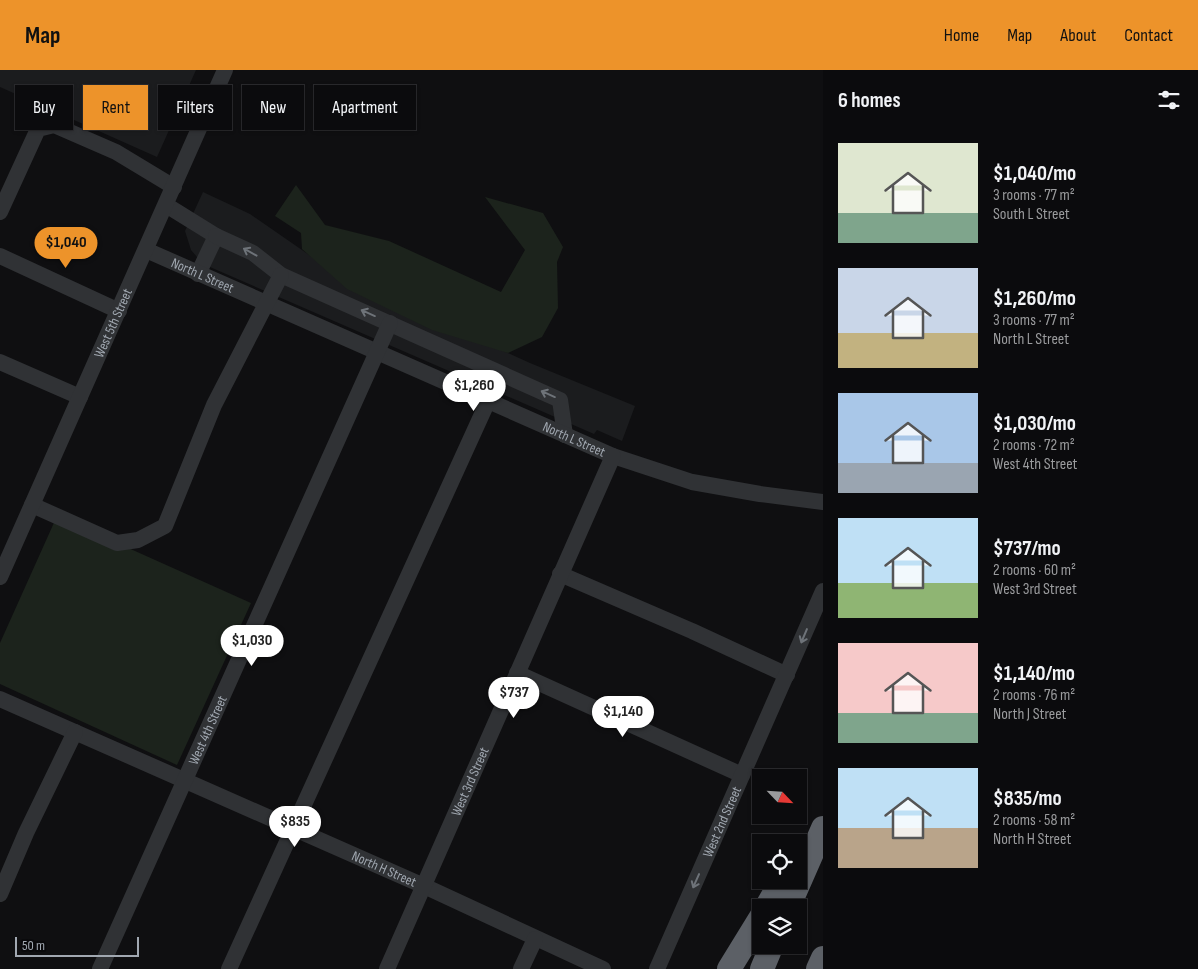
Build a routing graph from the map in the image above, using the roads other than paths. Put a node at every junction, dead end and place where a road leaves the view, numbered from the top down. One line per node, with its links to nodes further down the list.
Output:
1 (225, 70): 2 (street, West 5th Street)
2 (174, 187): 3 (street, West 5th Street); 4 (street)
3 (166, 205): 5 (street); 6 (street, West 5th Street)
4 (0, 212)
5 (216, 236): 8 (street); 9 (street, one-way to 5)
6 (146, 250): 8 (street, North L Street); 11 (street, West 5th Street)
7 (0, 256): 11 (street)
8 (198, 274): 10 (street, North L Street)
9 (281, 274): 10 (street); 12 (street, one-way to 9)
10 (266, 303): 13 (street, North L Street); 20 (street)
11 (119, 310): 15 (street, West 5th Street)
12 (390, 323): 13 (street, West 4th Street); 17 (street, one-way to 12)
13 (376, 352): 16 (street, North L Street); 29 (street, West 4th Street)
14 (0, 362): 15 (street)
15 (80, 397): 20 (street, West 5th Street)
16 (488, 401): 17 (street, North L Street); 32 (street)
17 (565, 435): 18 (street, North L Street)
18 (613, 456): 19 (street, North L Street); 22 (street, West 3rd Street)
19 (823, 502)
20 (32, 505): 21 (street, West 5th Street)
21 (1, 573)
22 (560, 574): 24 (street, West 3rd Street); 25 (street)
23 (823, 591): 25 (street, West 2nd Street, one-way to 25)
24 (517, 673): 28 (street); 34 (street, West 3rd Street)
25 (787, 675): 28 (street, West 2nd Street)
26 (0, 699): 27 (street, North H Street)
27 (75, 732): 29 (street, North H Street); 35 (street)
28 (742, 775): 46 (street, West 2nd Street, one-way to 46)
29 (183, 782): 32 (street, North H Street); 41 (street, West 4th Street)
30 (823, 808): 33 (highway)
31 (823, 828): 36 (highway)
32 (293, 830): 34 (street, North H Street); 42 (street)
33 (807, 837)
34 (424, 886): 38 (street, North H Street); 43 (street, West 3rd Street)
35 (0, 894)
36 (792, 899)
37 (752, 932): 47 (highway)
38 (535, 939): 44 (street); 45 (street, North H Street)
39 (768, 954): 48 (highway)
40 (823, 958): 49 (highway)
41 (100, 969)
42 (229, 969)
43 (387, 969)
44 (521, 969)
45 (603, 969)
46 (657, 969)
47 (729, 969)
48 (762, 969)
49 (818, 969)

